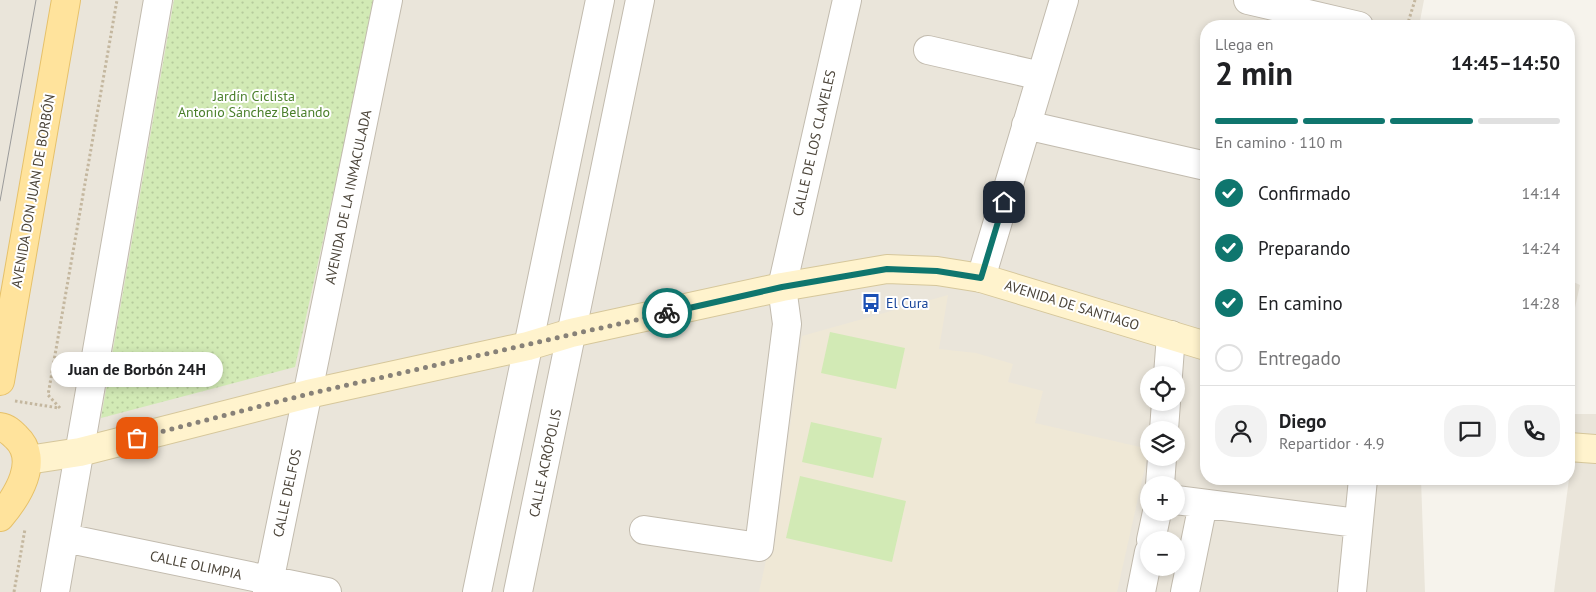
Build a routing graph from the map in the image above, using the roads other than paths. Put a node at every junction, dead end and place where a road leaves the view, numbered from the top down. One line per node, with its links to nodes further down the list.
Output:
1 (66, 0): 23 (main road, AVENIDA DON JUAN DE BORBÓN)
2 (158, 0): 28 (street)
3 (388, 0): 24 (street, AVENIDA DE LA INMACULADA)
4 (600, 0): 21 (street)
5 (640, 0): 18 (street, CALLE ACRÓPOLIS)
6 (847, 0): 17 (street, CALLE DE LOS CLAVELES)
7 (1064, 0): 13 (street)
8 (1248, 0): 9 (street)
9 (1276, 3): 10 (street)
10 (1316, 14): 11 (street)
11 (1338, 20)
12 (928, 50): 13 (street)
13 (1041, 76): 14 (street)
14 (1026, 125): 15 (street); 16 (street)
15 (1200, 165)
16 (981, 278): 17 (street, AVENIDA DE SANTIAGO); 19 (street, AVENIDA DE SANTIAGO)
17 (782, 287): 18 (street, AVENIDA DE SANTIAGO); 35 (street)
18 (571, 333): 21 (street, AVENIDA DE SANTIAGO); 42 (street, CALLE ACRÓPOLIS)
19 (1171, 335): 20 (street, AVENIDA DE SANTIAGO); 22 (street)
20 (1200, 344)
21 (528, 346): 24 (street, AVENIDA DE SANTIAGO); 41 (street)
22 (1169, 366)
23 (4, 391)
24 (308, 394): 28 (street, AVENIDA DE SANTIAGO); 38 (street, CALLE DELFOS)
25 (0, 427): 29 (main road)
26 (1575, 447): 27 (street)
27 (1596, 449)
28 (80, 452): 29 (street, AVENIDA DE SANTIAGO); 36 (street)
29 (28, 460): 33 (main road)
30 (1362, 485): 34 (street)
31 (1185, 501): 32 (street)
32 (1203, 504): 34 (street); 44 (street)
33 (0, 517)
34 (1357, 523): 45 (street)
35 (644, 530)
36 (65, 538): 38 (street, CALLE OLIMPIA); 39 (street)
37 (1144, 576): 43 (street)
38 (268, 586): 40 (street, CALLE OLIMPIA)
39 (55, 592)
40 (327, 592)
41 (477, 592)
42 (518, 592)
43 (1141, 592)
44 (1185, 592)
45 (1352, 592)

